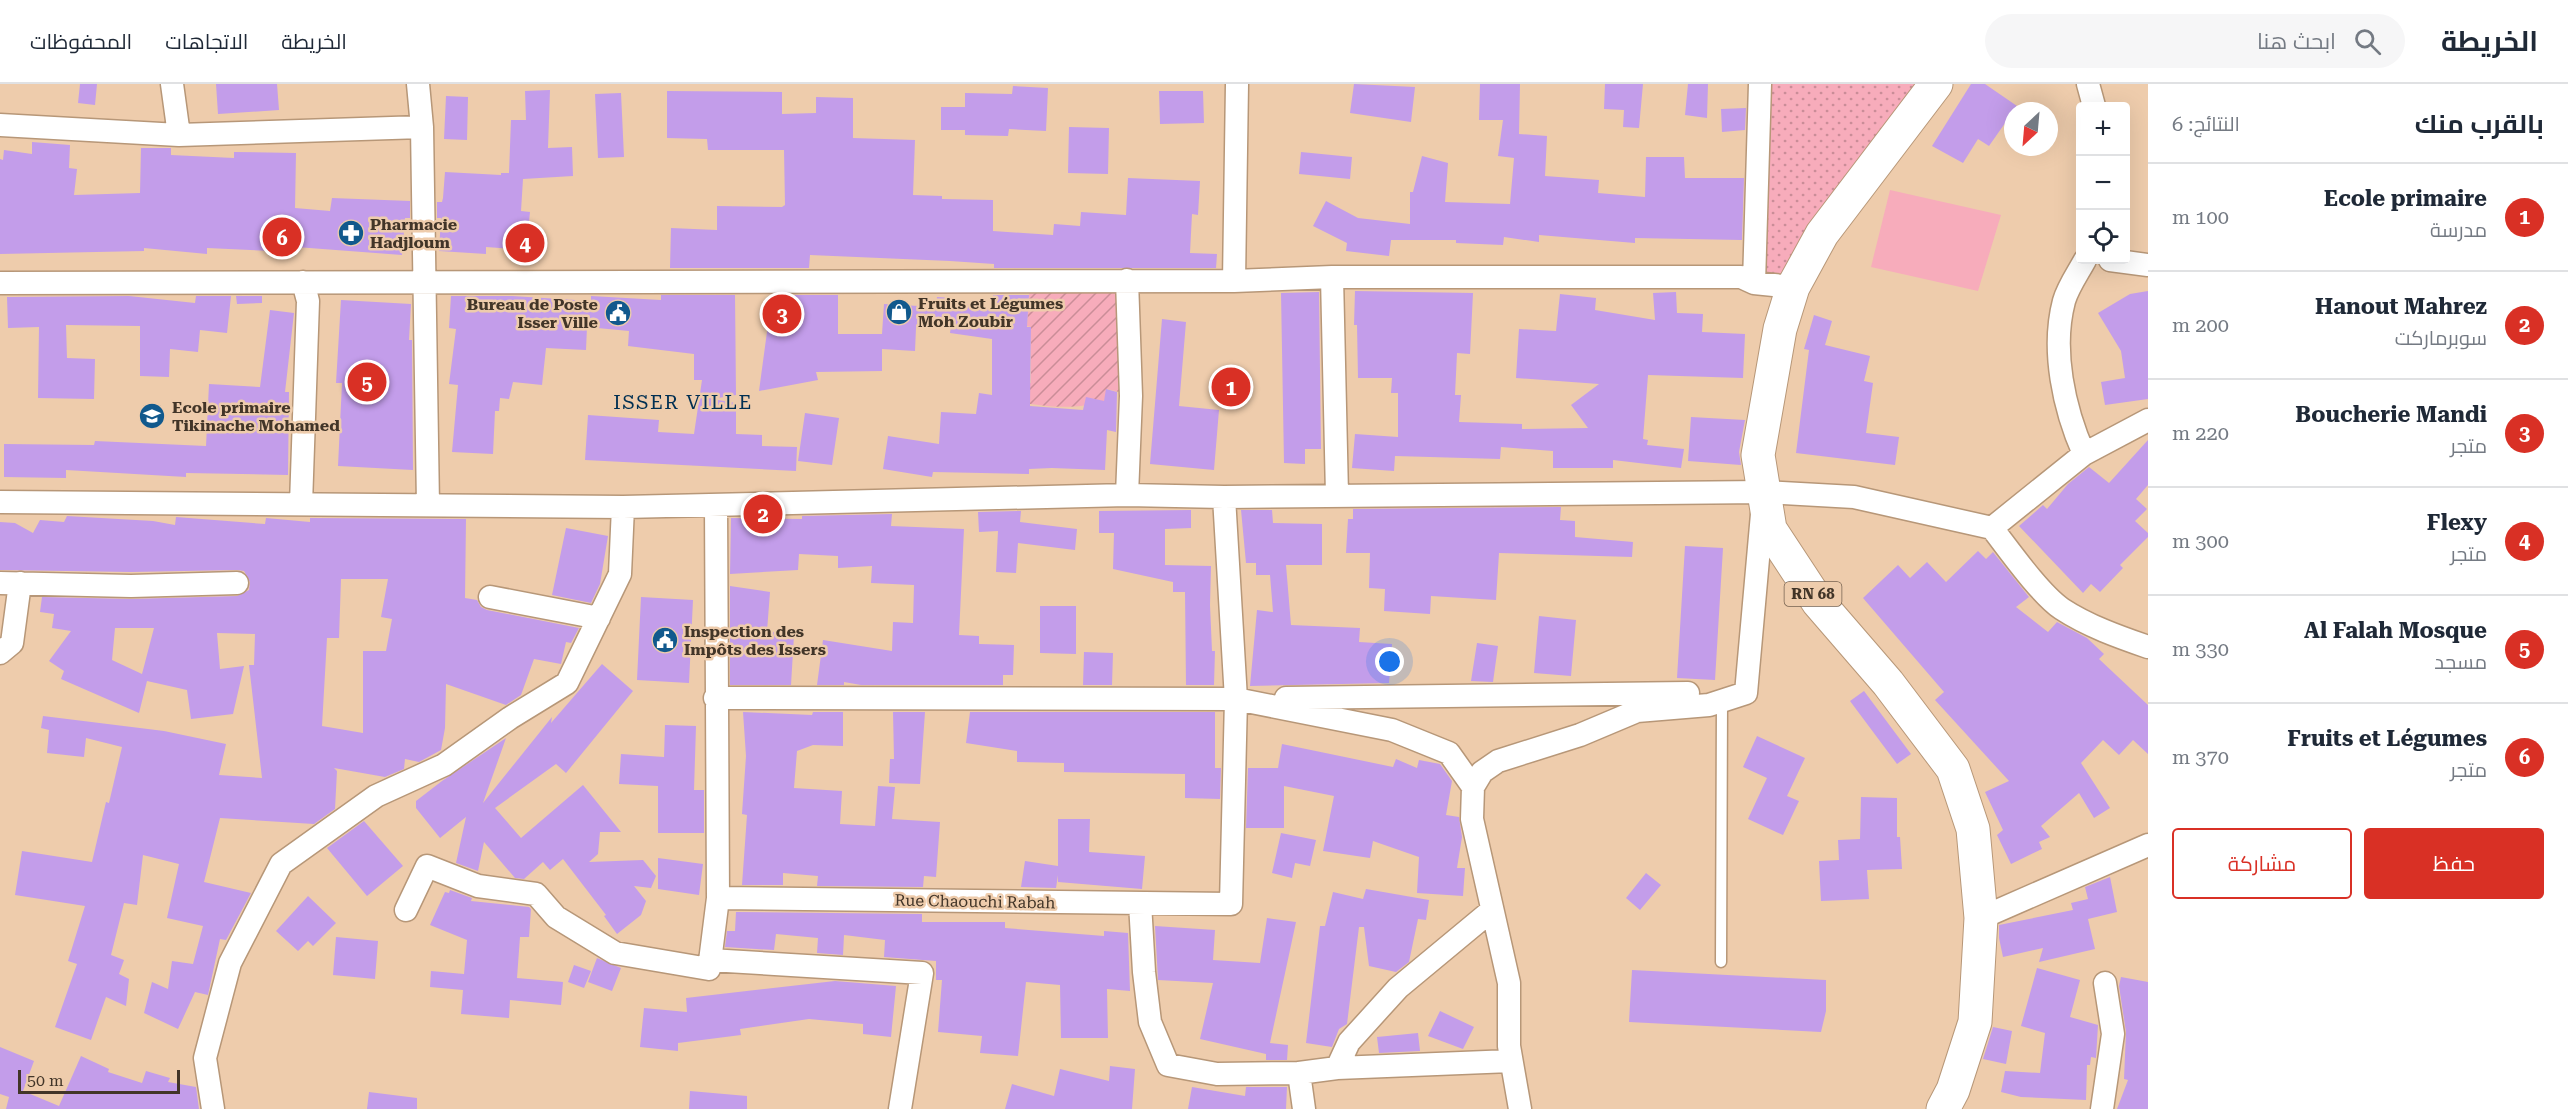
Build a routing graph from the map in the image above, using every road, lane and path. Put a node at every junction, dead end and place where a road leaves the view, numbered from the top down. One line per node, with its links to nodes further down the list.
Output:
1 (172, 84): 10 (street)
2 (418, 84): 9 (street)
3 (1237, 84): 16 (street)
4 (1760, 84): 19 (street)
5 (1936, 84): 21 (main road, RN 68)
6 (2088, 84): 7 (street)
7 (2093, 102)
8 (0, 125): 10 (street)
9 (422, 127): 10 (street); 18 (street)
10 (179, 135)
11 (2130, 263): 13 (street)
12 (2083, 264): 23 (street)
13 (2148, 265)
14 (1332, 277): 16 (street); 19 (street); 26 (street)
15 (1127, 280): 16 (street); 18 (street); 25 (street)
16 (1234, 281)
17 (303, 282): 18 (street); 20 (street); 29 (street)
18 (423, 282): 30 (street)
19 (1754, 283): 21 (street)
20 (0, 284)
21 (1793, 287): 24 (main road, RN 68)
22 (2148, 420): 23 (street)
23 (2084, 454): 33 (street)
24 (1764, 492): 26 (street); 33 (street); 40 (street); 50 (main road, RN 68)
25 (1127, 495): 27 (street); 31 (street)
26 (1337, 495): 27 (street)
27 (1224, 497): 42 (street)
28 (0, 502): 29 (street)
29 (301, 504): 30 (street)
30 (428, 505): 32 (street)
31 (716, 505): 32 (street); 41 (street)
32 (623, 507): 37 (street)
33 (1992, 528): 38 (street)
34 (10, 583): 35 (street); 39 (street)
35 (237, 583)
36 (490, 597): 37 (street)
37 (598, 618): 57 (street)
38 (2148, 647)
39 (0, 653)
40 (1746, 693): 42 (street); 43 (street)
41 (716, 698): 42 (street); 46 (street)
42 (1236, 699): 44 (street); 47 (street, Rue Chaouchi Rabah)
43 (1722, 701): 44 (street); 52 (lane)
44 (1473, 787): 49 (street)
45 (2148, 845): 50 (street)
46 (718, 898): 47 (street, Rue Chaouchi Rabah); 51 (street)
47 (1140, 903): 56 (street)
48 (406, 910): 51 (street)
49 (1492, 910): 54 (street); 55 (street)
50 (1981, 918): 61 (main road, RN 68)
51 (710, 960): 58 (street)
52 (1721, 962)
53 (2105, 983): 62 (street)
54 (1511, 1061): 55 (street); 60 (street)
55 (1337, 1068): 56 (street)
56 (1299, 1073): 59 (street)
57 (213, 1109)
58 (900, 1109)
59 (1304, 1109)
60 (1520, 1109)
61 (1943, 1109)
62 (2102, 1109)

